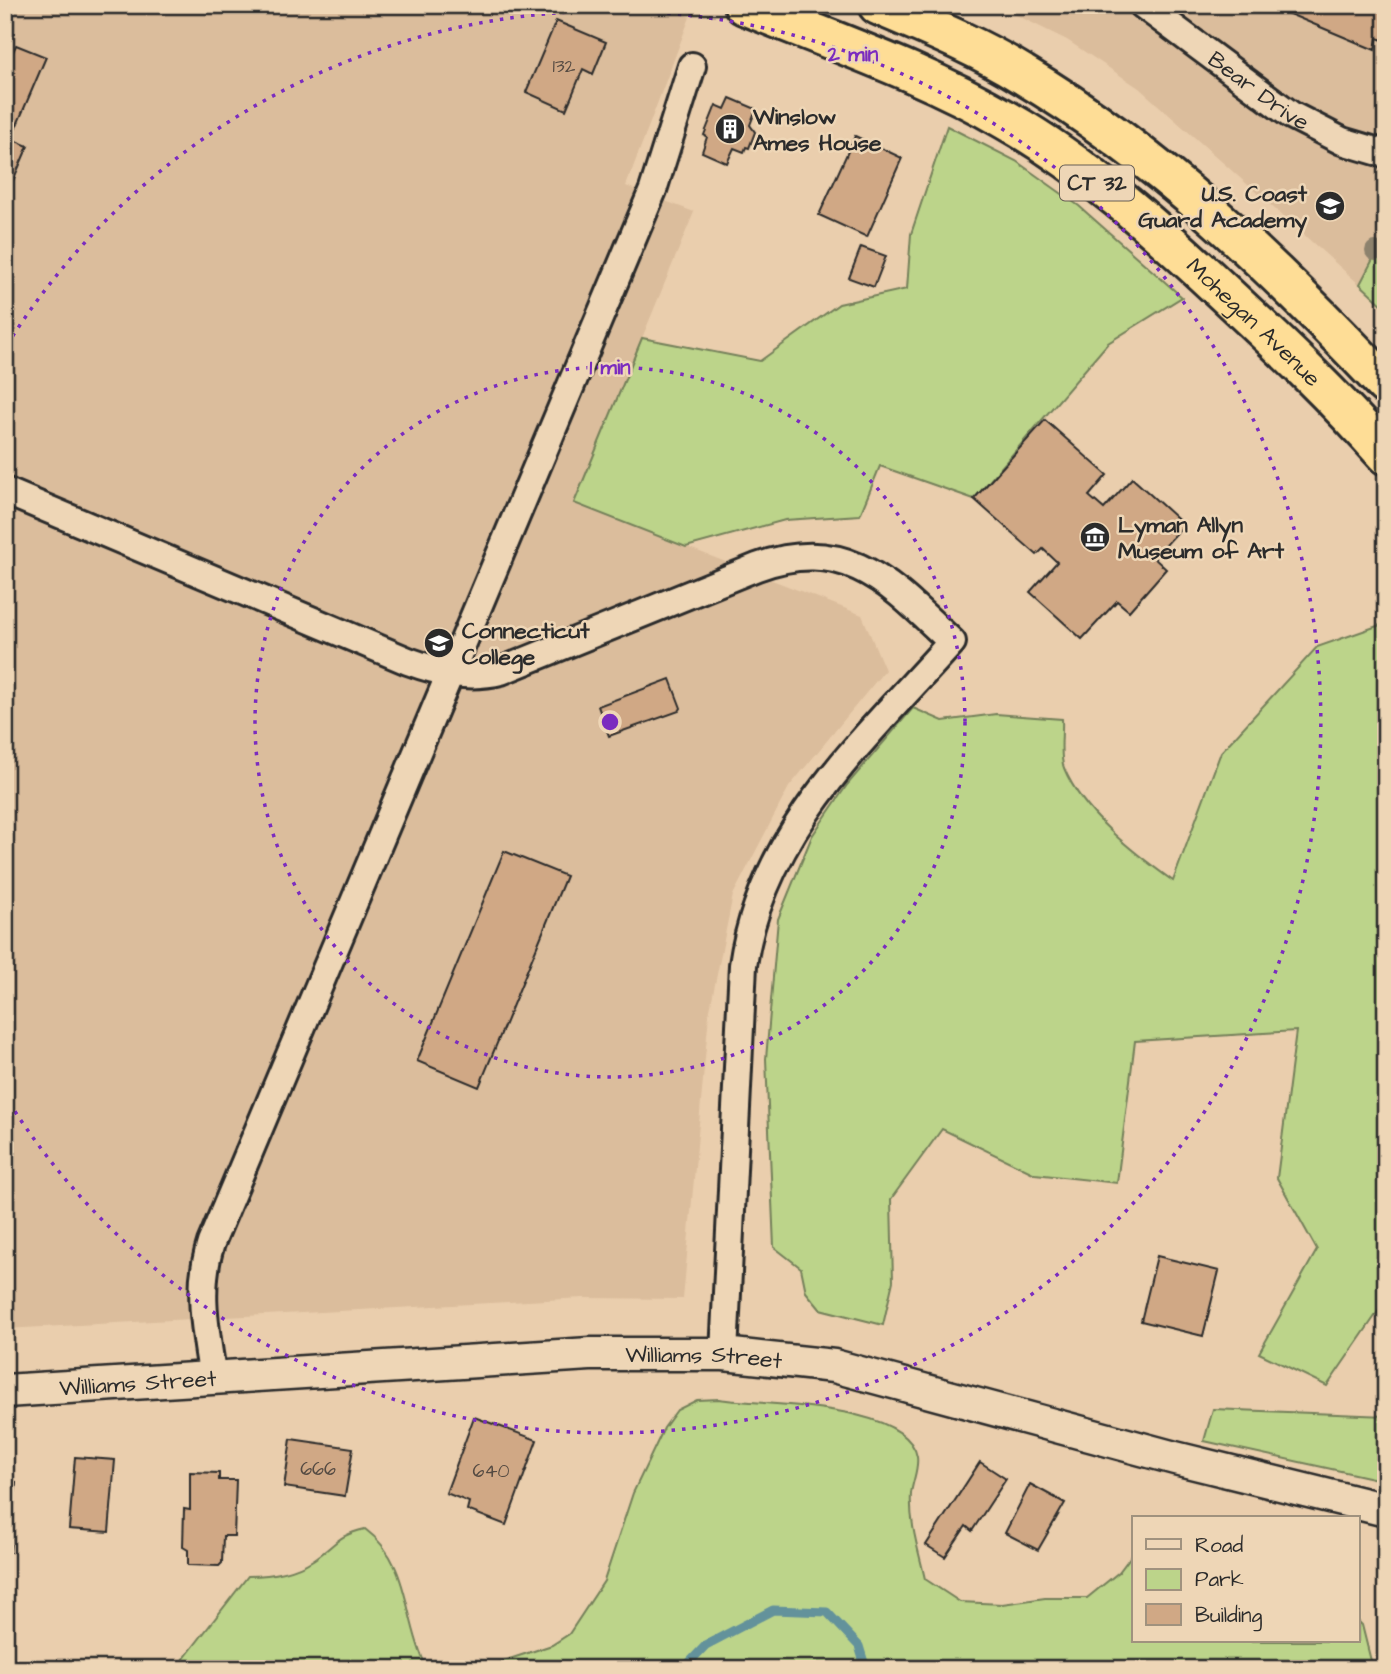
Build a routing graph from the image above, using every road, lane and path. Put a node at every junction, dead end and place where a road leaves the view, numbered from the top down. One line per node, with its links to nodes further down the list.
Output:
1 (744, 5): 9 (highway, Mohegan Avenue / CT 32)
2 (878, 5): 6 (highway, Mohegan Avenue / CT 32)
3 (1143, 5): 5 (street, Bear Drive)
4 (692, 66): 11 (street)
5 (1386, 155)
6 (1351, 350): 7 (highway); 8 (highway, CT 32)
7 (1386, 367)
8 (1386, 385)
9 (1386, 455)
10 (5, 491): 11 (street)
11 (450, 673): 12 (street); 13 (street)
12 (724, 1354): 13 (street, Williams Street); 15 (street, Williams Street)
13 (213, 1379): 14 (street, Williams Street)
14 (5, 1391)
15 (1386, 1510)

